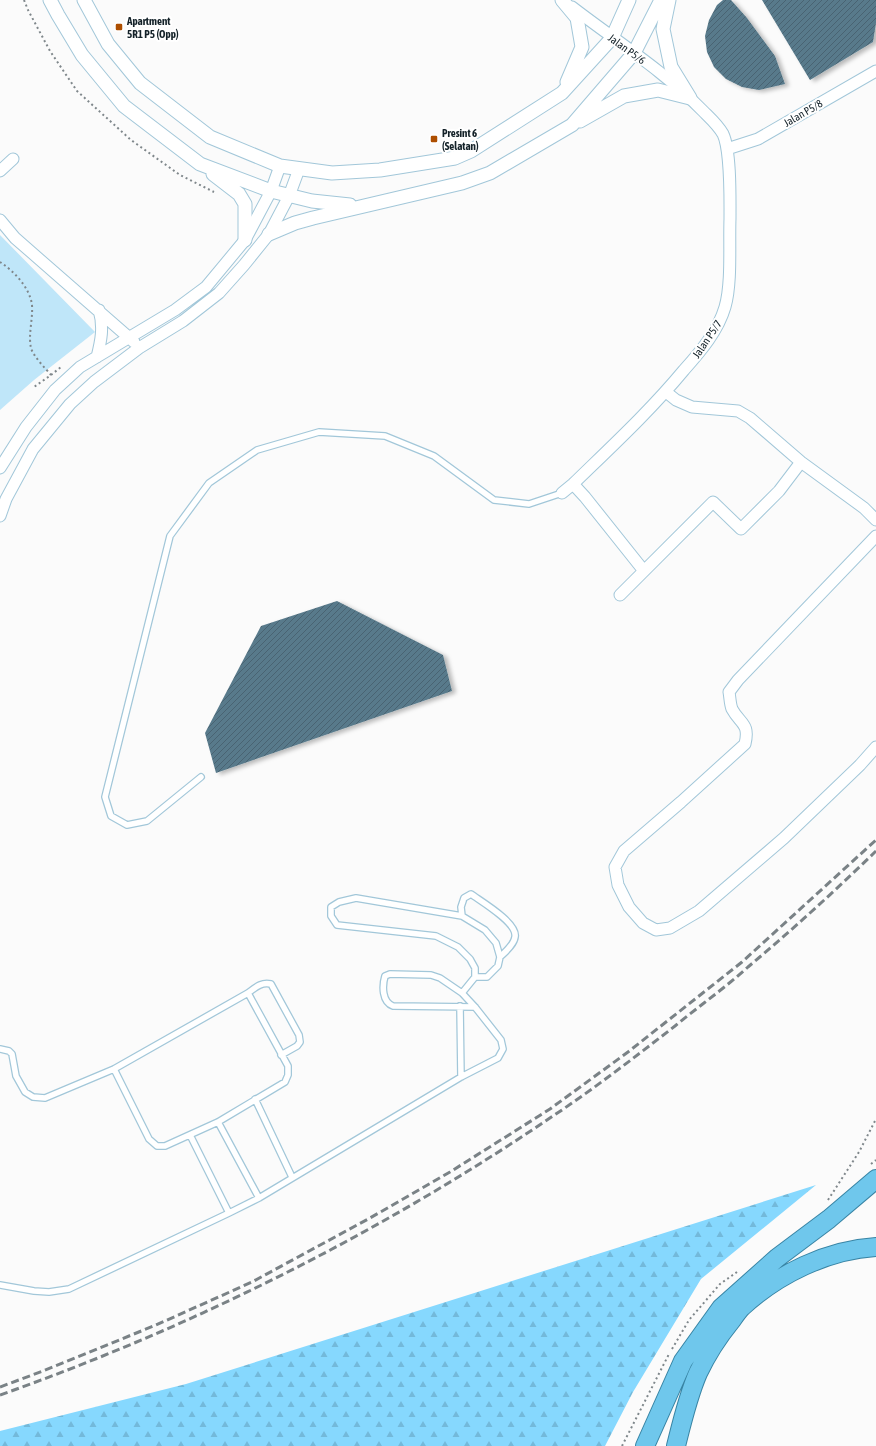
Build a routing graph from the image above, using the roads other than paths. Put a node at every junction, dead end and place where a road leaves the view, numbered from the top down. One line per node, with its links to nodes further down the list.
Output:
1 (50, 0): 15 (street)
2 (84, 0): 16 (street)
3 (563, 0): 7 (street, Jalan P5/6); 10 (street)
4 (629, 0): 7 (street)
5 (661, 0): 8 (street)
6 (669, 0): 11 (street)
7 (612, 38): 8 (street, Jalan P5/6); 10 (street)
8 (634, 53): 11 (street, Jalan P5/6); 12 (street)
9 (876, 71): 13 (street, Jalan P5/8)
10 (562, 93): 17 (street)
11 (690, 98): 12 (street); 13 (street, Jalan P5/7)
12 (572, 126): 21 (street)
13 (727, 149): 29 (street, Jalan P5/7)
14 (13, 159): 18 (street)
15 (200, 164): 19 (street); 24 (street)
16 (280, 166): 17 (street); 19 (street)
17 (299, 169): 20 (street)
18 (0, 171)
19 (271, 191): 20 (street); 24 (street)
20 (290, 196): 21 (street); 23 (street)
21 (359, 206): 23 (street)
22 (0, 220): 25 (street)
23 (269, 234): 27 (street)
24 (245, 240): 26 (street)
25 (99, 310): 26 (street); 28 (street)
26 (129, 337): 27 (street); 28 (street)
27 (140, 348): 34 (street)
28 (97, 357): 31 (street)
29 (666, 392): 30 (street); 32 (street, Jalan P5/7)
30 (801, 462): 35 (street); 37 (street)
31 (0, 468)
32 (573, 484): 33 (street, Jalan P5/7); 37 (street)
33 (562, 493): 40 (lane)
34 (0, 516)
35 (876, 520)
36 (876, 536): 39 (street)
37 (644, 571): 38 (street)
38 (620, 595)
39 (876, 748)
40 (201, 777)
41 (462, 916): 42 (lane); 42 (lane); 43 (lane)
42 (500, 957): 43 (lane)
43 (475, 977): 45 (lane)
44 (248, 993): 49 (lane); 49 (lane); 50 (lane)
45 (462, 993): 46 (lane); 47 (lane)
46 (460, 1006): 47 (lane); 51 (lane)
47 (475, 1006): 51 (lane)
48 (0, 1049): 50 (lane)
49 (281, 1054): 52 (lane)
50 (114, 1069): 54 (lane)
51 (461, 1077): 55 (lane)
52 (255, 1100): 53 (lane); 55 (lane)
53 (218, 1122): 54 (lane); 57 (lane)
54 (190, 1135): 58 (lane)
55 (292, 1177): 57 (lane)
56 (876, 1179): 61 (highway)
57 (259, 1198): 58 (lane)
58 (230, 1213): 60 (lane)
59 (876, 1247): 62 (highway)
60 (0, 1285)
61 (645, 1446)
62 (676, 1446)

